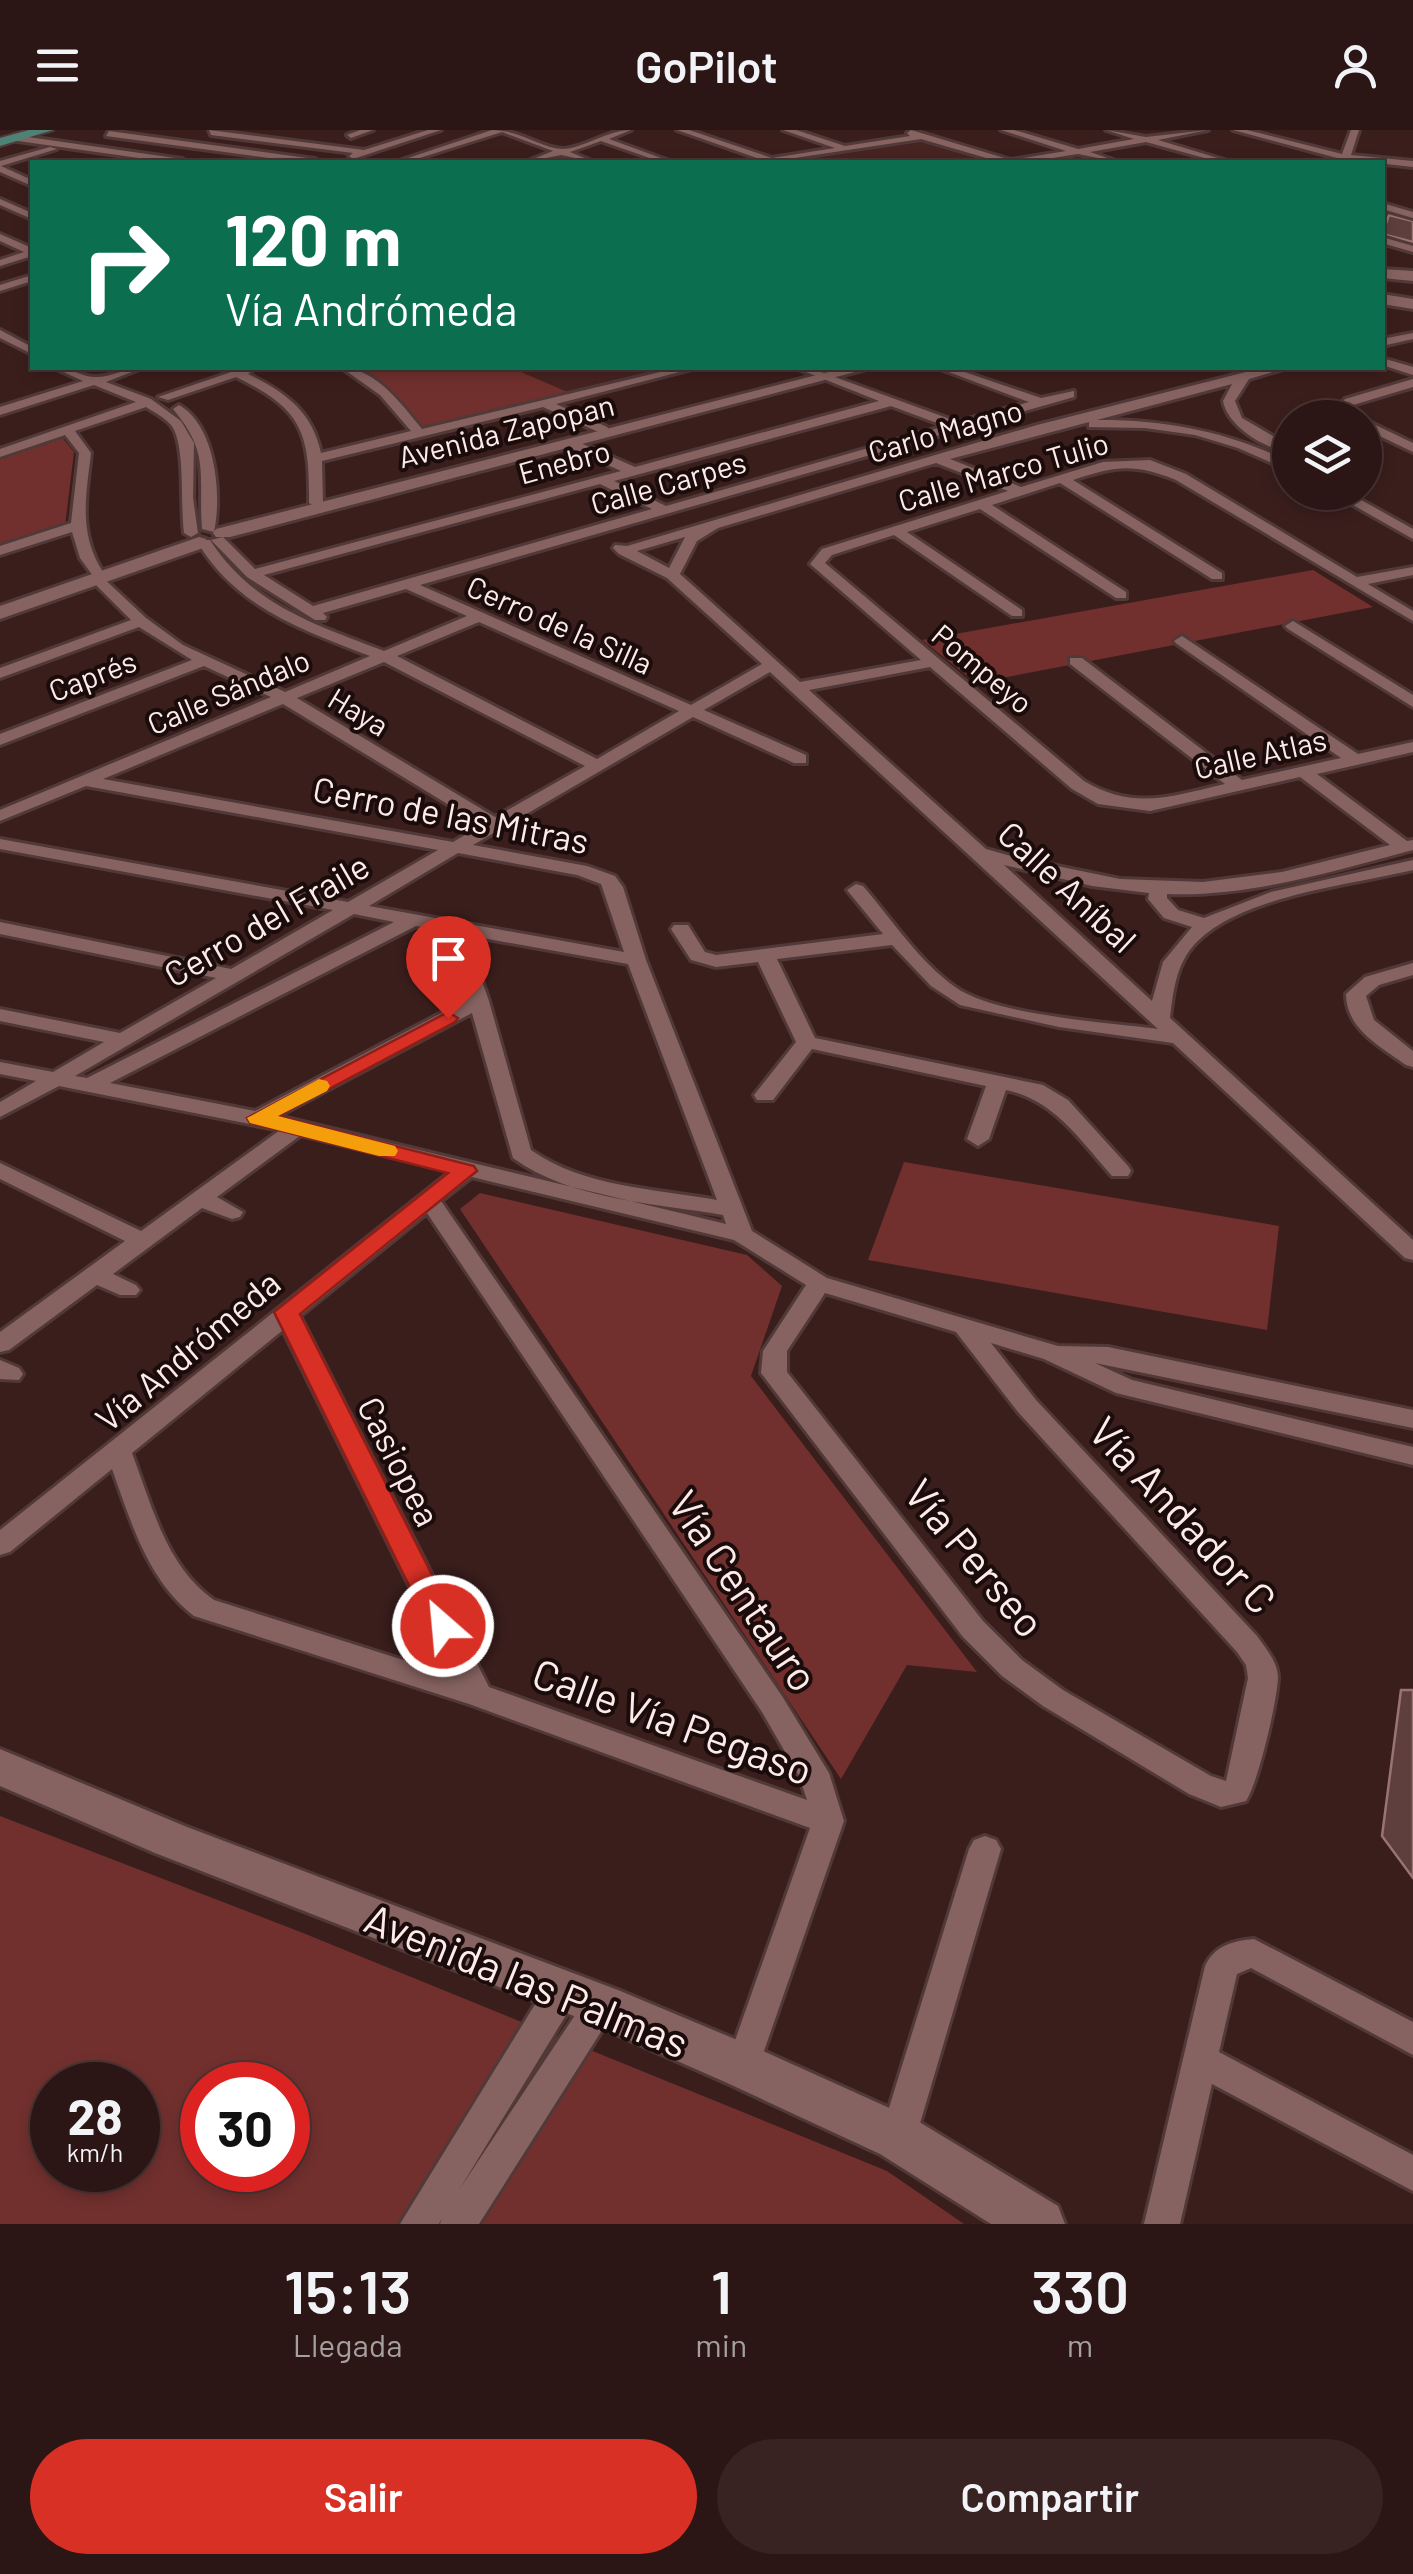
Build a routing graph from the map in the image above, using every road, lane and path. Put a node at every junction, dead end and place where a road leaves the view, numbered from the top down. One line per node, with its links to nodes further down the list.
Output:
1 (46, 130): 20 (main road)
2 (124, 130): 17 (street)
3 (193, 130): 26 (street)
4 (369, 130): 18 (street)
5 (436, 130): 23 (street)
6 (502, 130): 27 (street); 34 (street)
7 (627, 130): 21 (street)
8 (681, 130): 38 (street)
9 (787, 130): 25 (street)
10 (903, 130): 19 (street)
11 (1005, 130): 28 (street)
12 (1110, 130): 22 (street)
13 (1204, 130): 22 (street)
14 (1236, 130): 44 (street)
15 (1352, 130): 44 (street)
16 (332, 132): 18 (street)
17 (109, 134): 24 (street); 32 (street)
18 (351, 135): 23 (street)
19 (923, 136): 25 (street); 40 (street)
20 (7, 137): 24 (street)
21 (602, 138): 27 (street); 37 (street)
22 (1146, 140): 28 (street); 43 (street)
23 (399, 141): 26 (street)
24 (65, 146): 29 (street); 31 (street)
25 (846, 149): 39 (street)
26 (364, 152): 33 (street)
27 (562, 152): 35 (street); 36 (street)
28 (1079, 152): 41 (street); 42 (street)
29 (19, 158): 30 (street); 47 (street)
30 (33, 160)
31 (167, 160)
32 (300, 160)
33 (337, 160)
34 (406, 160)
35 (536, 160)
36 (584, 160)
37 (662, 160)
38 (767, 160)
39 (784, 160)
40 (1004, 160)
41 (1025, 160)
42 (1109, 160)
43 (1220, 160)
44 (1345, 160)
45 (1385, 162): 46 (street)
46 (1413, 164)
47 (0, 166): 48 (street)
48 (30, 182)
49 (0, 202): 52 (street)
50 (1385, 207): 51 (street)
51 (1413, 214)
52 (30, 215)
53 (0, 237): 56 (street)
54 (1385, 241): 55 (street)
55 (1413, 249)
56 (30, 251)
57 (30, 253): 58 (street)
58 (0, 262)
59 (1385, 273): 60 (street)
60 (1413, 276)
61 (30, 279): 62 (street)
62 (0, 288)
63 (1385, 299): 64 (street)
64 (1413, 304)
65 (0, 322): 68 (street)
66 (0, 333): 70 (street)
67 (1413, 336): 69 (street)
68 (30, 338)
69 (1385, 341)
70 (30, 351)
71 (1385, 362): 79 (street)
72 (123, 370): 81 (street)
73 (247, 370): 80 (street)
74 (349, 370): 100 (street)
75 (679, 370): 88 (street)
76 (949, 370): 90 (street)
77 (1272, 370): 82 (street, Carlo Magno)
78 (826, 371): 89 (street); 94 (street); 97 (street, Avenida Zapopan); 102 (street, Avenida Zapopan)
79 (1413, 371)
80 (237, 373): 85 (street); 105 (street)
81 (96, 374): 85 (street); 87 (street); 91 (street)
82 (1246, 376): 92 (street, Carlo Magno); 93 (street)
83 (1409, 387): 86 (street)
84 (1070, 394): 90 (street, Calle Carpes)
85 (164, 396): 123 (street)
86 (1356, 400)
87 (147, 402): 96 (street); 123 (street)
88 (544, 402): 97 (street); 100 (street)
89 (891, 402): 94 (street); 108 (street, Enebro)
90 (1042, 403): 92 (street); 94 (street, Calle Carpes)
91 (1, 405)
92 (1096, 413): 95 (street, Carlo Magno)
93 (1242, 424): 98 (street); 101 (street)
94 (970, 427): 95 (street); 116 (street, Calle Carpes)
95 (1041, 428): 98 (street); 107 (street, Carlo Magno)
96 (68, 430): 104 (street); 119 (street, Haya)
97 (603, 430): 113 (street, Avenida Zapopan)
98 (1206, 432): 106 (street)
99 (1382, 432): 103 (street)
100 (420, 434): 105 (street)
101 (1272, 440)
102 (572, 444): 108 (street); 123 (street, Avenida Zapopan)
103 (1413, 448)
104 (0, 453)
105 (317, 458): 113 (street)
106 (1272, 458)
107 (938, 459): 111 (street); 118 (street, Carlo Magno)
108 (634, 471): 109 (street, Enebro)
109 (602, 480): 116 (street); 128 (street, Enebro)
110 (1064, 480): 111 (street, Calle Marco Tulio); 131 (street); 132 (street, Calle Marco Tulio)
111 (1022, 492): 114 (street, Calle Marco Tulio)
112 (1382, 501): 117 (street)
113 (316, 503): 123 (street, Avenida Zapopan)
114 (983, 505): 120 (street, Calle Marco Tulio); 134 (street)
115 (1368, 510): 122 (street)
116 (666, 511): 121 (street, Calle Carpes)
117 (1413, 518)
118 (716, 523): 124 (street, Carlo Magno); 130 (street)
119 (77, 526): 125 (street); 129 (street, Haya)
120 (897, 531): 126 (street, Calle Marco Tulio); 137 (street)
121 (591, 533): 124 (street, Calle Aníbal); 133 (street, Calle Carpes)
122 (1413, 535)
123 (206, 536): 128 (street); 129 (street, Avenida Zapopan); 143 (street)
124 (624, 550): 130 (street, Calle Aníbal)
125 (0, 551)
126 (817, 564): 146 (street, Pompeyo)
127 (1413, 571): 132 (street)
128 (252, 574): 136 (street)
129 (96, 576): 135 (street, Avenida Zapopan); 140 (street, Haya)
130 (672, 576): 147 (street, Calle Aníbal)
131 (1217, 576)
132 (1353, 582): 138 (street, Calle Marco Tulio)
133 (408, 584): 136 (street, Calle Carpes); 139 (street, Cerro de la Silla)
134 (1121, 596)
135 (0, 610)
136 (309, 612): 143 (street)
137 (1016, 613)
138 (1413, 616)
139 (478, 617): 143 (street, Calle Sándalo); 152 (street, Cerro de la Silla)
140 (140, 621): 144 (street, Haya); 148 (street)
141 (1292, 626): 151 (street)
142 (1182, 641): 156 (street)
143 (391, 658): 150 (street, Calle Sándalo); 157 (street)
144 (204, 660): 150 (street, Haya); 153 (street, Caprés)
145 (1076, 661): 160 (street)
146 (934, 662): 149 (street); 161 (street, Pompeyo)
147 (773, 664): 149 (street, Calle Aníbal); 152 (street, Cerro del Fraile)
148 (0, 673)
149 (798, 687): 167 (street, Calle Aníbal)
150 (285, 698): 159 (street, Calle Sándalo); 163 (street, Haya)
151 (1413, 702)
152 (690, 713): 155 (street, Cerro de la Silla); 157 (street, Cerro del Fraile)
153 (0, 740)
154 (1413, 748): 156 (street, Calle Atlas)
155 (800, 759)
156 (1355, 760): 158 (street, Calle Atlas)
157 (596, 765): 163 (street, Cerro del Fraile)
158 (1304, 772): 160 (street, Calle Atlas); 166 (street)
159 (84, 781): 162 (street, Calle Sándalo); 165 (street, Cerro de las Mitras)
160 (1239, 786): 161 (street, Calle Atlas)
161 (1119, 804)
162 (0, 816)
163 (494, 824): 165 (street, Cerro del Fraile)
164 (0, 844): 170 (street)
165 (457, 846): 170 (street, Cerro del Fraile); 178 (street, Cerro de las Mitras)
166 (1410, 852): 168 (street); 172 (street)
167 (980, 853): 168 (street); 183 (street, Calle Aníbal)
168 (1159, 888): 172 (street)
169 (856, 890): 176 (street)
170 (349, 908): 171 (street); 180 (street, Cerro del Fraile)
171 (412, 920): 174 (street); 192 (street)
172 (1202, 924): 183 (street)
173 (0, 928): 180 (street)
174 (454, 928): 178 (street); 181 (street)
175 (681, 929): 177 (street)
176 (899, 938): 177 (street); 184 (street)
177 (766, 957): 187 (street)
178 (636, 960): 203 (street, Cerro de las Mitras)
179 (1413, 969): 188 (street)
180 (235, 976): 186 (street, Cerro del Fraile)
181 (479, 1001): 195 (street); 203 (street)
182 (0, 1014): 186 (street)
183 (1154, 1014): 184 (street); 185 (street, Calle Aníbal)
184 (1100, 1027): 185 (street)
185 (1178, 1037): 207 (street, Calle Aníbal)
186 (122, 1040): 190 (street, Cerro del Fraile)
187 (806, 1042): 191 (street); 193 (street)
188 (1413, 1061)
189 (0, 1068): 190 (street)
190 (58, 1080): 192 (street); 194 (street, Cerro del Fraile)
191 (998, 1081): 197 (street); 200 (street)
192 (90, 1085): 195 (street)
193 (765, 1095)
194 (0, 1111)
195 (258, 1118): 196 (street)
196 (297, 1128): 199 (street); 201 (street)
197 (978, 1139)
198 (0, 1170): 206 (street)
199 (466, 1171): 202 (street, Vía Andrómeda); 205 (street)
200 (1120, 1171)
201 (203, 1200): 204 (street); 206 (street)
202 (429, 1200): 211 (street, Vía Andrómeda); 224 (street, Vía Centauro)
203 (729, 1208): 205 (street, Cerro de las Mitras)
204 (232, 1212)
205 (742, 1235): 209 (street)
206 (144, 1242): 208 (street)
207 (1413, 1253)
208 (98, 1276): 210 (street); 214 (street)
209 (819, 1283): 212 (street); 223 (street, Vía Perseo)
210 (128, 1290)
211 (286, 1312): 218 (street, Vía Andrómeda); 221 (street, Casiopea)
212 (965, 1327): 213 (street); 223 (street, Vía Andador C)
213 (1054, 1352): 215 (street); 216 (street)
214 (3, 1354)
215 (1413, 1419)
216 (1265, 1422): 217 (street); 219 (street)
217 (1413, 1430)
218 (118, 1452): 220 (street, Vía Andrómeda); 221 (street, Calle Vía Pegaso)
219 (1413, 1456)
220 (0, 1545)
221 (478, 1695): 224 (street, Calle Vía Pegaso)
222 (0, 1767): 226 (street, Avenida las Palmas)
223 (1240, 1786)
224 (828, 1821): 229 (street)
225 (985, 1850): 230 (street)
226 (582, 1998): 229 (street, Avenida las Palmas); 232 (street); 233 (street)
227 (1413, 2039): 228 (street)
228 (1200, 2060): 231 (street); 235 (street)
229 (743, 2066): 230 (street, Avenida las Palmas)
230 (898, 2138): 234 (street, Avenida las Palmas)
231 (1413, 2174)
232 (418, 2224)
233 (458, 2224)
234 (1039, 2224)
235 (1162, 2224)

